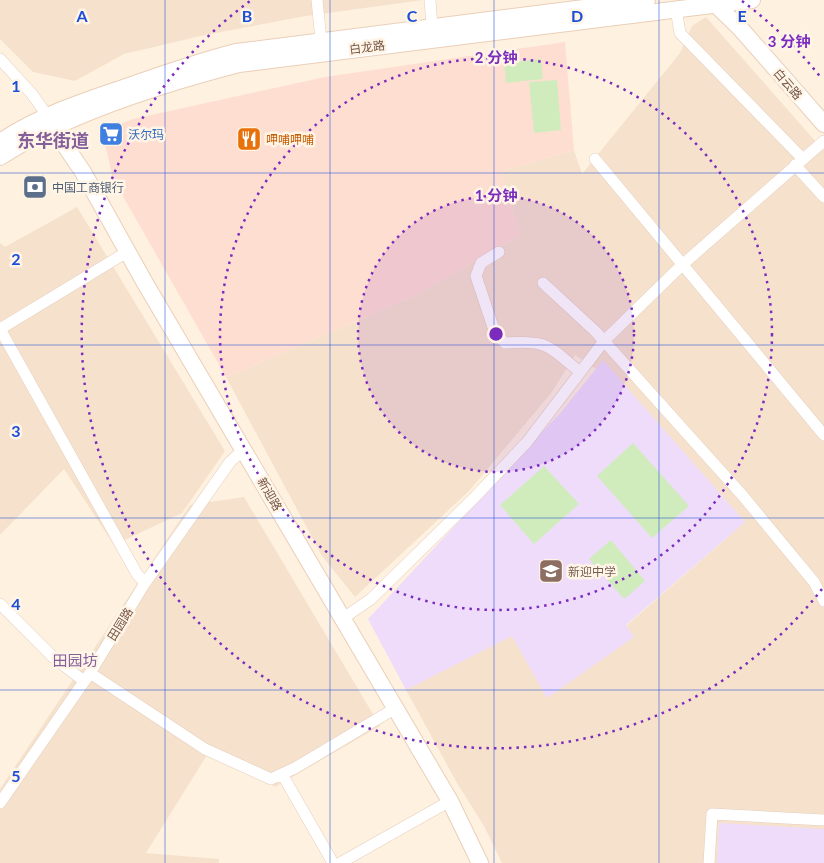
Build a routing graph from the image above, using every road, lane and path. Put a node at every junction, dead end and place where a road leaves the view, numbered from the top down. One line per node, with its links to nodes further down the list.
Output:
1 (317, 0): 8 (street)
2 (430, 0): 7 (street)
3 (647, 0): 7 (main road, 白龙路)
4 (752, 0): 5 (main road, 白龙路)
5 (713, 2): 6 (main road, 白龙路); 11 (main road, 白云路)
6 (676, 9): 10 (main road, 白龙路); 16 (street)
7 (432, 26): 8 (main road, 白龙路)
8 (321, 40): 10 (main road, 白龙路)
9 (0, 59): 10 (street)
10 (51, 122): 13 (main road, 白龙路); 14 (main road, 白龙路); 18 (main road, 新迎路)
11 (824, 124)
12 (824, 141): 16 (street)
13 (0, 142)
14 (0, 158)
15 (595, 159): 20 (street)
16 (799, 162): 17 (street); 20 (street)
17 (824, 197)
18 (127, 252): 25 (main road, 新迎路); 26 (street)
19 (499, 252): 23 (street)
20 (682, 265): 22 (street); 24 (street)
21 (543, 283): 22 (street)
22 (604, 341): 23 (street); 27 (street)
23 (580, 372): 29 (street)
24 (824, 434)
25 (244, 449): 26 (street, 田园路); 29 (main road, 新迎路)
26 (145, 583): 30 (street, 田园路)
27 (824, 601)
28 (0, 604): 30 (street)
29 (342, 618): 31 (main road, 新迎路)
30 (87, 677): 32 (street); 34 (street, 田园路)
31 (394, 709): 32 (street); 33 (main road, 新迎路)
32 (282, 774): 36 (street)
33 (450, 801): 37 (street); 38 (main road, 新迎路)
34 (0, 803)
35 (824, 820): 39 (street)
36 (333, 863)
37 (340, 863)
38 (480, 863)
39 (709, 863)

